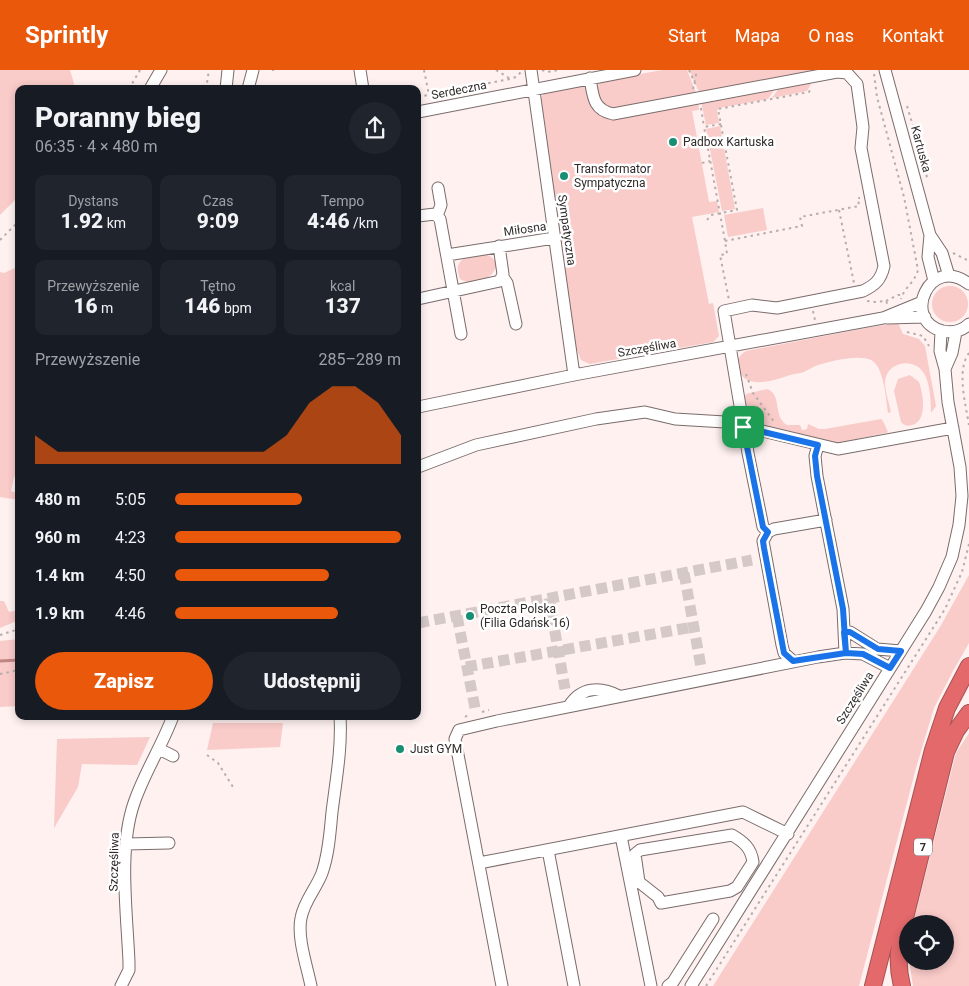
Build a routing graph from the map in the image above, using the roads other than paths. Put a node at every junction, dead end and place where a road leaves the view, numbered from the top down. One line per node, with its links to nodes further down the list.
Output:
1 (161, 70): 9 (street)
2 (228, 70): 10 (street)
3 (253, 70): 11 (street)
4 (360, 70): 12 (street)
5 (635, 70): 8 (street)
6 (885, 70): 18 (street, Kartuska)
7 (527, 71): 13 (street, Sympatyczna)
8 (590, 78): 13 (street); 36 (street)
9 (152, 85)
10 (226, 85)
11 (249, 85)
12 (362, 85)
13 (534, 89): 14 (street, Serdeczna); 19 (street, Sympatyczna)
14 (421, 111)
15 (438, 188): 17 (street)
16 (421, 216): 17 (street)
17 (437, 216): 21 (street)
18 (930, 235): 22 (street, Kartuska); 24 (street, Kartuska)
19 (554, 238): 20 (street, Miłosna); 38 (street, Sympatyczna)
20 (499, 246): 21 (street, Miłosna); 23 (street, Miłosna)
21 (447, 255): 26 (street)
22 (949, 276): 24 (street); 25 (street)
23 (503, 277): 26 (street); 31 (street, Miłosna)
24 (934, 281): 28 (street)
25 (969, 284)
26 (453, 291): 27 (street); 35 (street)
27 (421, 298)
28 (922, 302): 29 (street); 30 (street, Szczęśliwa)
29 (925, 317): 30 (street, Szczęśliwa); 33 (street)
30 (882, 318): 36 (street, Szczęśliwa)
31 (516, 324)
32 (969, 324): 34 (street)
33 (941, 331): 34 (street); 37 (street, Szczęśliwa)
34 (956, 332): 37 (street, Szczęśliwa)
35 (461, 334)
36 (730, 347): 38 (street, Szczęśliwa); 40 (street)
37 (945, 369): 41 (street, Szczęśliwa)
38 (574, 375): 39 (street, Szczęśliwa)
39 (421, 406)
40 (743, 427): 42 (street); 43 (street); 45 (street)
41 (953, 428): 42 (street); 47 (street, Szczęśliwa)
42 (818, 445): 44 (street)
43 (421, 466)
44 (826, 520): 45 (street); 46 (street)
45 (768, 532): 49 (street)
46 (844, 632): 47 (street); 48 (street)
47 (901, 651): 51 (street, Szczęśliwa)
48 (846, 653): 49 (street); 51 (street)
49 (793, 661): 62 (street)
50 (969, 666): 72 (highway)
51 (890, 668): 57 (street, Szczęśliwa)
52 (969, 713): 73 (highway, 7)
53 (171, 720): 55 (street, Szczęśliwa)
54 (340, 720): 66 (street)
55 (159, 749): 56 (street); 60 (street, Szczęśliwa)
56 (173, 756)
57 (788, 834): 58 (street); 71 (street, Szczęśliwa)
58 (621, 836): 61 (street); 69 (street)
59 (169, 843): 60 (street)
60 (126, 844): 65 (street, Szczęśliwa)
61 (548, 850): 62 (street); 68 (street)
62 (479, 863): 67 (street)
63 (639, 882): 63 (street)
64 (713, 919): 70 (street)
65 (125, 985)
66 (311, 986)
67 (502, 986)
68 (574, 986)
69 (650, 986)
70 (668, 986)
71 (691, 986)
72 (873, 986)
73 (902, 986)

